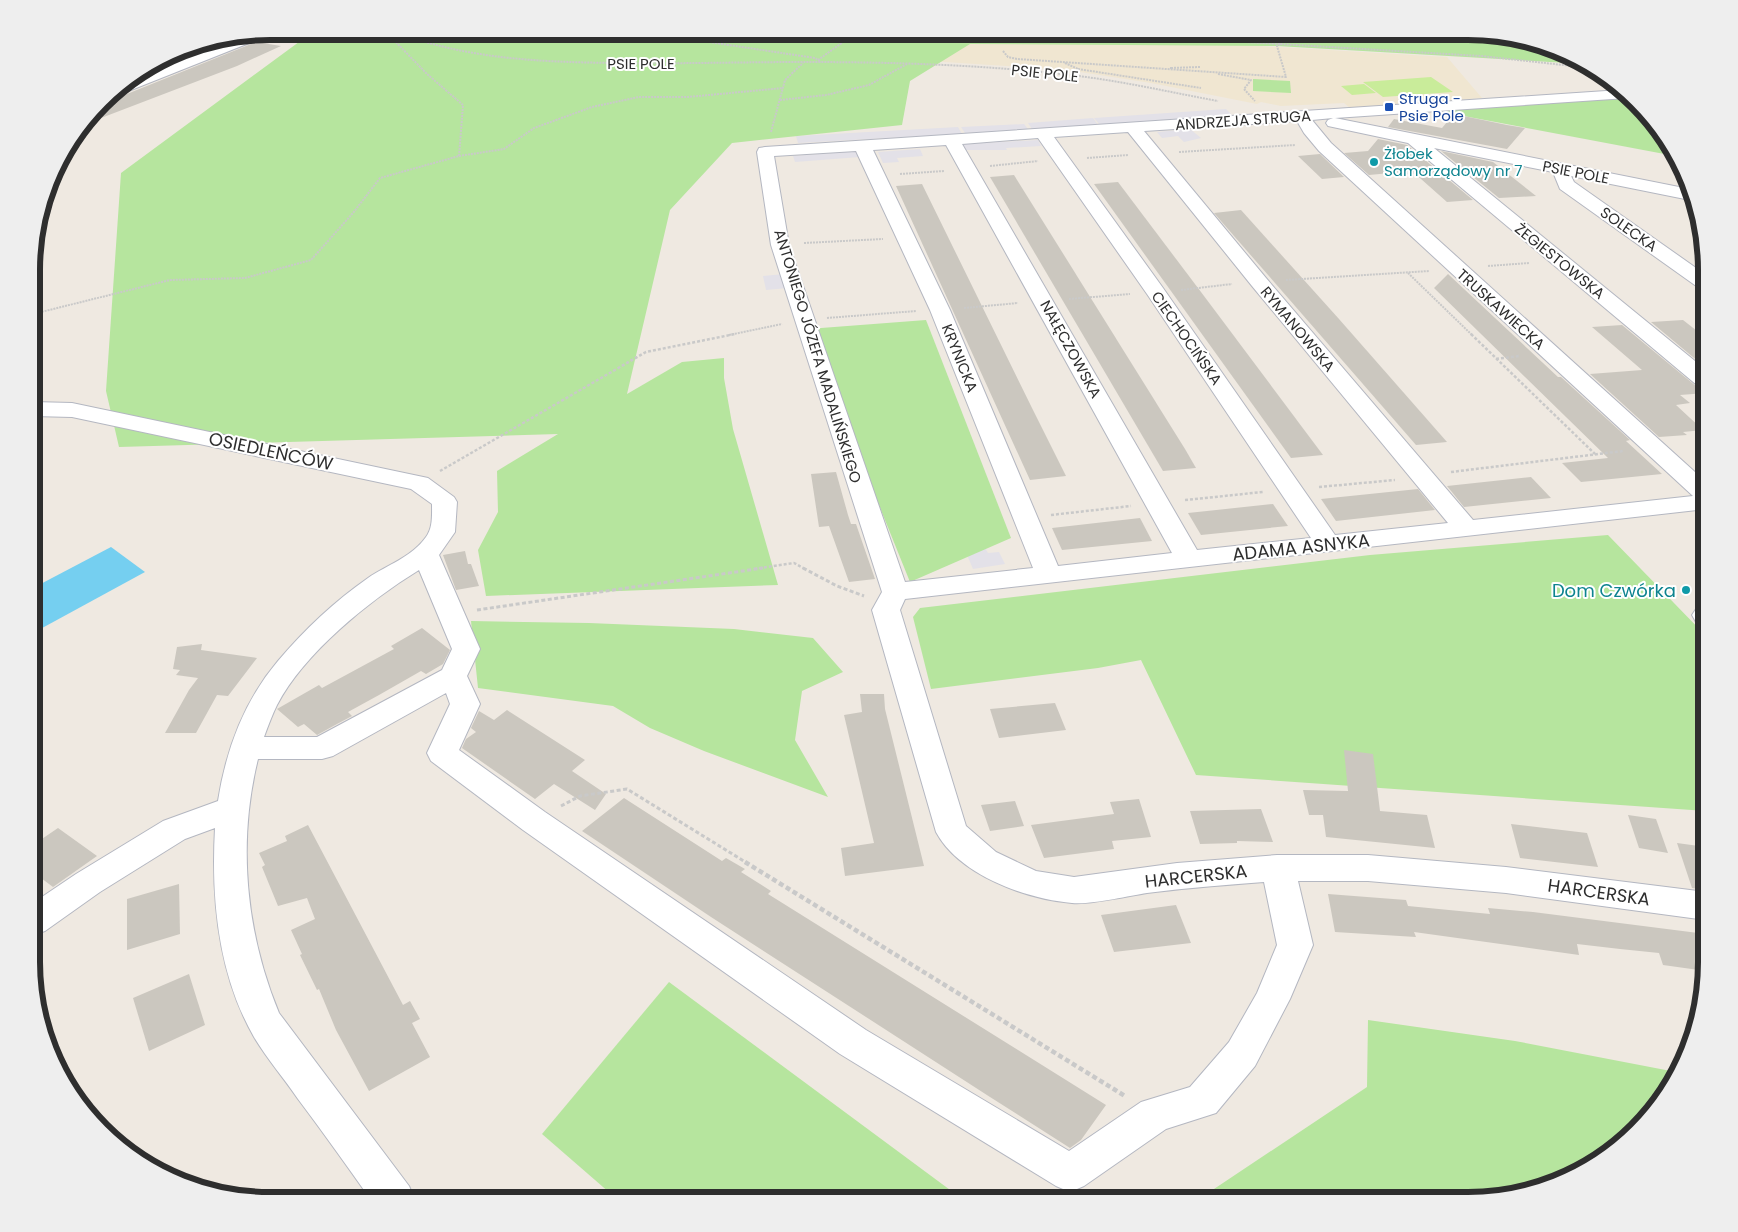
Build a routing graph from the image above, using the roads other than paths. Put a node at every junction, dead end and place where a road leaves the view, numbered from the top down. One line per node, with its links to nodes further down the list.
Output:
1 (241, 42): 3 (street)
2 (193, 53): 3 (street)
3 (208, 56): 4 (street)
4 (136, 83)
5 (1617, 95): 7 (street, ANDRZEJA STRUGA)
6 (1228, 103): 7 (street, PSIE POLE)
7 (1302, 116): 8 (street, ANDRZEJA STRUGA); 11 (street, PSIE POLE); 14 (street, TRUSKAWIECKA)
8 (1132, 127): 9 (street, ANDRZEJA STRUGA); 22 (street, RYMANOWSKA)
9 (1043, 134): 10 (street, ANDRZEJA STRUGA); 23 (street, CIECHOCIŃSKA)
10 (952, 140): 13 (street, ANDRZEJA STRUGA); 25 (street, NAŁĘCZOWSKA)
11 (1414, 140): 15 (street, PSIE POLE); 18 (street, ŻEGIESTOWSKA)
12 (1360, 144): 14 (street)
13 (862, 145): 26 (street, KRYNICKA); 27 (street, ANTONIEGO JÓZEFA MADALIŃSKIEGO)
14 (1323, 146): 20 (street, TRUSKAWIECKA)
15 (1560, 169): 16 (street, PSIE POLE); 17 (street, SOLECKA)
16 (1686, 195)
17 (1698, 278)
18 (1698, 374)
19 (40, 409): 24 (street, OSIEDLEŃCÓW)
20 (1698, 499)
21 (1698, 504): 22 (street, ADAMA ASNYKA)
22 (1466, 528): 23 (street, ADAMA ASNYKA)
23 (1328, 544): 25 (street, ADAMA ASNYKA)
24 (425, 554): 28 (street); 29 (street)
25 (1189, 560): 26 (street, ADAMA ASNYKA)
26 (1049, 575): 27 (street, ADAMA ASNYKA)
27 (895, 592): 31 (street, HARCERSKA)
28 (453, 676): 29 (street); 31 (street)
29 (245, 748): 30 (street)
30 (232, 809): 33 (street); 34 (street)
31 (1277, 868): 32 (street, HARCERSKA)
32 (1698, 905)
33 (40, 916)
34 (389, 1192)

